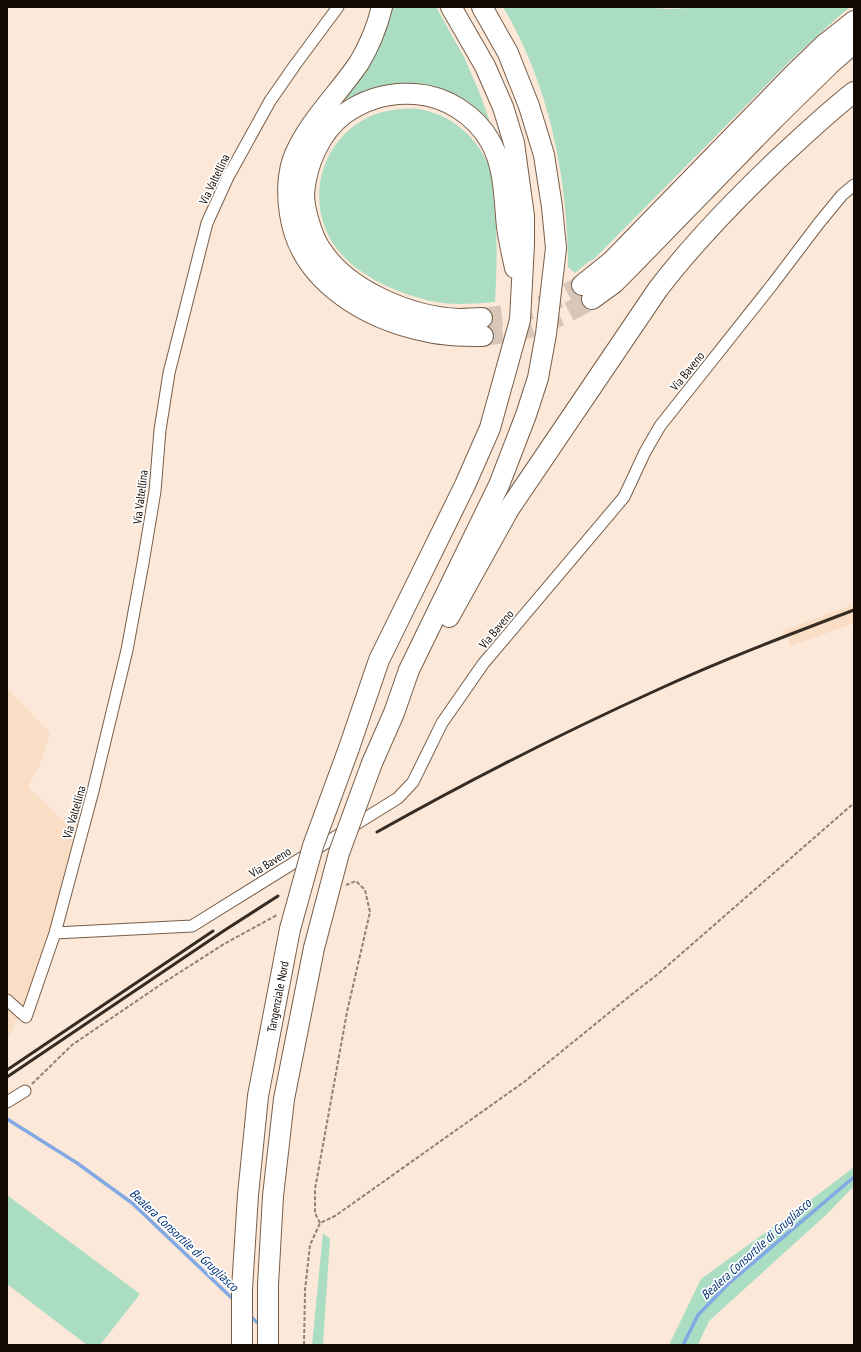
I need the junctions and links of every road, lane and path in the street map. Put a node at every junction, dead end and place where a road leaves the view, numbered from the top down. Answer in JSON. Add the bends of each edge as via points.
{"nodes":[{"id":1,"x":338,"y":7,"type":"edge"},
{"id":2,"x":382,"y":7,"type":"edge"},
{"id":3,"x":451,"y":7,"type":"edge"},
{"id":4,"x":482,"y":7,"type":"edge"},
{"id":5,"x":854,"y":21,"type":"edge"},
{"id":6,"x":854,"y":44,"type":"edge"},
{"id":7,"x":854,"y":92,"type":"edge"},
{"id":8,"x":854,"y":184,"type":"edge"},
{"id":9,"x":521,"y":299,"type":"junction"},
{"id":10,"x":394,"y":712,"type":"junction"},
{"id":11,"x":854,"y":803,"type":"edge"},
{"id":12,"x":55,"y":933,"type":"junction"},
{"id":13,"x":7,"y":1000,"type":"edge"},
{"id":14,"x":25,"y":1092,"type":"dead end"},
{"id":15,"x":7,"y":1102,"type":"edge"},
{"id":16,"x":242,"y":1345,"type":"edge"},
{"id":17,"x":268,"y":1345,"type":"edge"},
{"id":18,"x":304,"y":1345,"type":"edge"}],
"edges":[{"from":1,"to":12,"type":"street","name":"Via Valtellina","via":[[270,101],[228,176],[207,223],[169,373],[160,430],[155,491],[127,650]]},
{"from":2,"to":9,"type":"highway","via":[[378,25],[358,64],[305,134],[294,156],[289,179],[288,205],[291,226],[301,249],[311,266],[333,289],[375,315],[430,333],[459,336],[482,327],[460,319],[414,312],[357,285],[330,262],[314,237],[308,218],[304,196],[307,174],[315,152],[343,114],[362,103],[382,96],[423,94],[462,110],[478,124],[490,142],[501,170],[508,229]]},
{"from":3,"to":9,"type":"highway","via":[[485,66],[503,107],[514,143],[524,216]]},
{"from":4,"to":10,"type":"highway","via":[[508,53],[529,106],[544,155],[556,248],[550,297],[538,378],[526,415],[499,485],[409,670]]},
{"from":5,"to":6,"type":"highway","via":[[792,76],[612,261],[587,292],[614,283],[774,119]]},
{"from":7,"to":10,"type":"highway","via":[[742,193],[691,248],[658,289],[509,509],[428,657]]},
{"from":8,"to":12,"type":"street","name":"Via Baveno","via":[[842,194],[819,222],[660,426],[624,497],[483,664],[442,723],[413,782],[398,798],[192,926]]},
{"from":9,"to":16,"type":"highway","name":"Tangenziale Nord","bridge":true,"via":[[520,320],[510,362],[490,428],[378,660],[313,846],[290,929],[258,1096],[248,1195],[242,1289]]},
{"from":10,"to":17,"type":"highway","bridge":true,"via":[[339,853],[314,948],[284,1099],[273,1196],[268,1285]]},
{"from":11,"to":18,"type":"path","via":[[658,974],[524,1082],[335,1216],[320,1223],[310,1245],[305,1290]]},
{"from":12,"to":13,"type":"street","name":"Via Valtellina","via":[[26,1017]]},
{"from":14,"to":15,"type":"street"}]}
